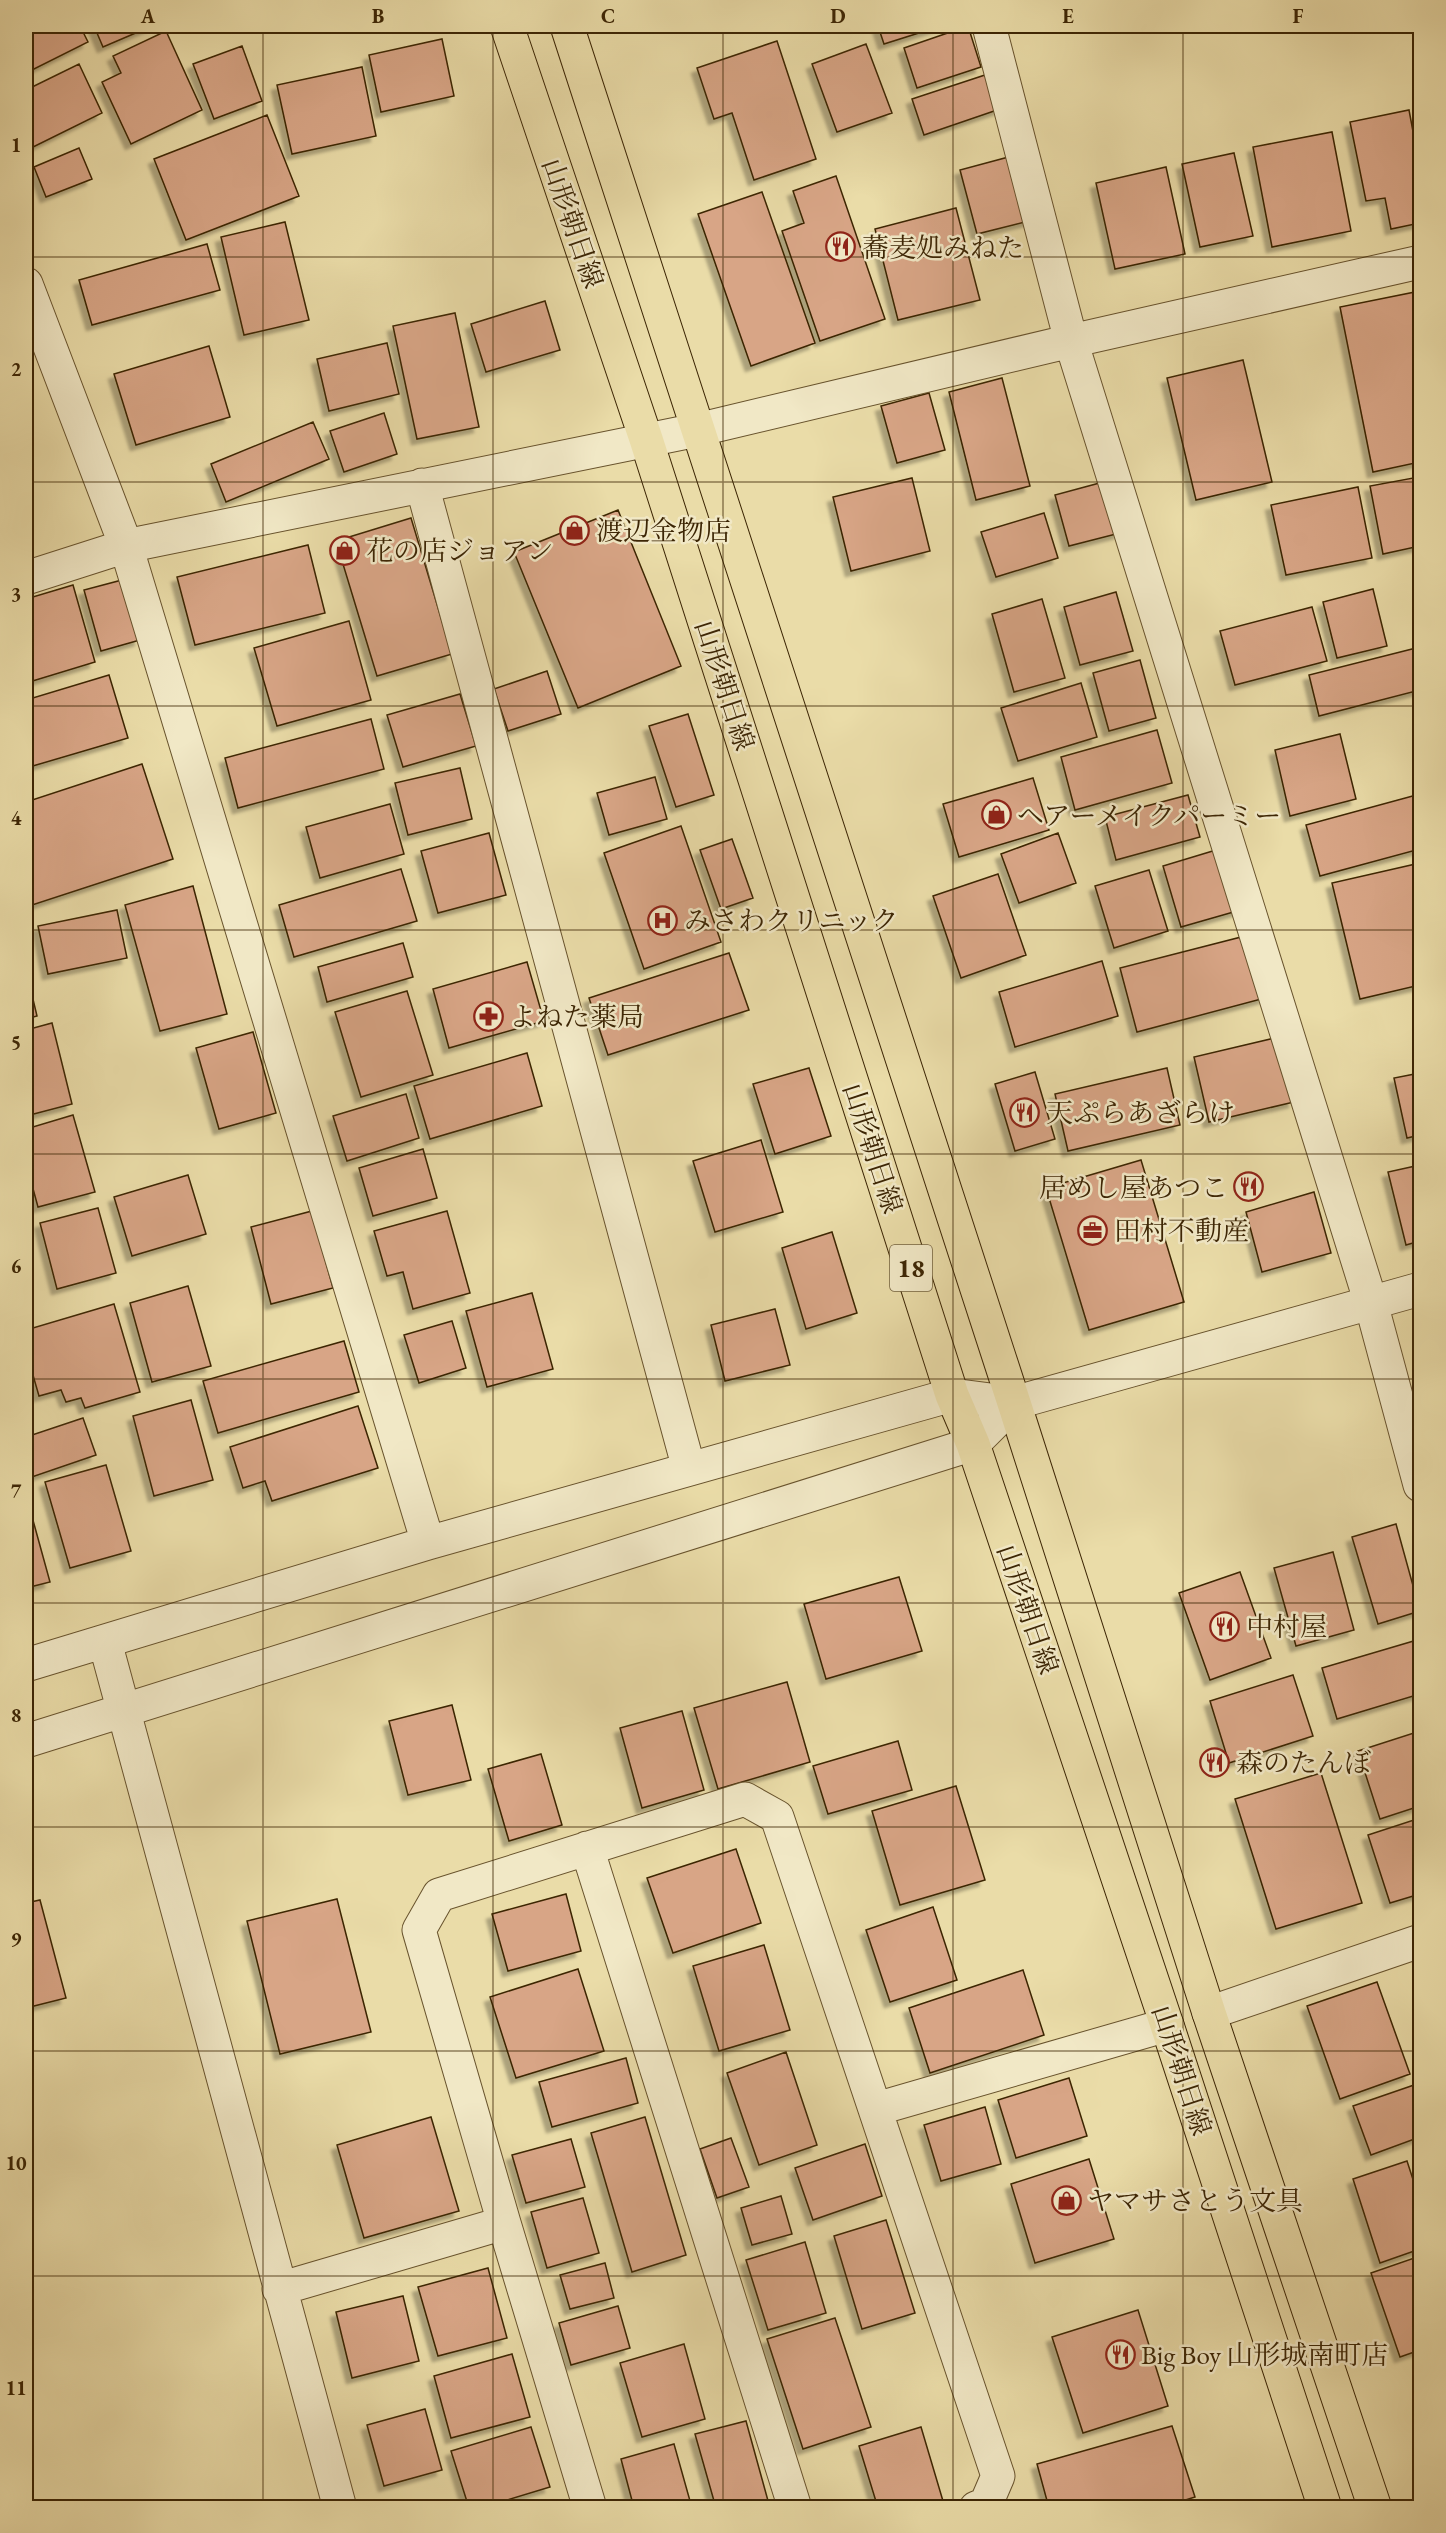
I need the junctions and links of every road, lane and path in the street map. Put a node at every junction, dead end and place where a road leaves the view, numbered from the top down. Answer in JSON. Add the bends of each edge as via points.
{"nodes":[{"id":1,"x":507,"y":26,"type":"edge"},
{"id":2,"x":567,"y":26,"type":"edge"},
{"id":3,"x":989,"y":26,"type":"edge"},
{"id":4,"x":1420,"y":262,"type":"edge"},
{"id":5,"x":26,"y":284,"type":"edge"},
{"id":6,"x":1071,"y":341,"type":"junction"},
{"id":7,"x":697,"y":430,"type":"junction"},
{"id":8,"x":646,"y":439,"type":"junction"},
{"id":9,"x":422,"y":485,"type":"junction"},
{"id":10,"x":126,"y":546,"type":"junction"},
{"id":11,"x":26,"y":578,"type":"edge"},
{"id":12,"x":1420,"y":1289,"type":"edge"},
{"id":13,"x":1371,"y":1303,"type":"junction"},
{"id":14,"x":952,"y":1395,"type":"junction"},
{"id":15,"x":1014,"y":1403,"type":"junction"},
{"id":16,"x":973,"y":1444,"type":"junction"},
{"id":17,"x":688,"y":1469,"type":"junction"},
{"id":18,"x":1420,"y":1485,"type":"edge"},
{"id":19,"x":428,"y":1543,"type":"junction"},
{"id":20,"x":105,"y":1642,"type":"junction"},
{"id":21,"x":26,"y":1665,"type":"edge"},
{"id":22,"x":125,"y":1711,"type":"junction"},
{"id":23,"x":26,"y":1741,"type":"edge"},
{"id":24,"x":587,"y":1848,"type":"junction"},
{"id":25,"x":1420,"y":1941,"type":"edge"},
{"id":26,"x":1209,"y":2013,"type":"junction"},
{"id":27,"x":1167,"y":2025,"type":"junction"},
{"id":28,"x":876,"y":2109,"type":"junction"},
{"id":29,"x":504,"y":2223,"type":"junction"},
{"id":30,"x":279,"y":2289,"type":"junction"},
{"id":31,"x":340,"y":2508,"type":"edge"},
{"id":32,"x":590,"y":2508,"type":"edge"},
{"id":33,"x":795,"y":2508,"type":"edge"},
{"id":34,"x":976,"y":2508,"type":"edge"},
{"id":35,"x":1325,"y":2508,"type":"edge"},
{"id":36,"x":1375,"y":2508,"type":"edge"}],
"edges":[{"from":1,"to":8,"type":"main road","name":"山形朝日線","number":"18"},
{"from":2,"to":7,"type":"main road","name":"山形朝日線","number":"18"},
{"from":3,"to":6,"type":"street"},
{"from":4,"to":6,"type":"street"},
{"from":5,"to":10,"type":"street"},
{"from":6,"to":7,"type":"street"},
{"from":6,"to":13,"type":"street"},
{"from":7,"to":8,"type":"street"},
{"from":7,"to":15,"type":"main road","name":"山形朝日線","number":"18"},
{"from":8,"to":9,"type":"street"},
{"from":8,"to":14,"type":"main road","name":"山形朝日線","number":"18"},
{"from":9,"to":10,"type":"street"},
{"from":9,"to":17,"type":"street"},
{"from":10,"to":11,"type":"street"},
{"from":10,"to":19,"type":"street"},
{"from":12,"to":13,"type":"street"},
{"from":13,"to":15,"type":"street"},
{"from":13,"to":18,"type":"street"},
{"from":14,"to":15,"type":"street"},
{"from":14,"to":16,"type":"main road","name":"山形朝日線","number":"18"},
{"from":14,"to":17,"type":"street"},
{"from":15,"to":16,"type":"street"},
{"from":15,"to":26,"type":"main road","name":"山形朝日線","number":"18"},
{"from":16,"to":22,"type":"street"},
{"from":16,"to":27,"type":"main road","name":"山形朝日線","number":"18"},
{"from":17,"to":19,"type":"street"},
{"from":19,"to":20,"type":"street"},
{"from":20,"to":21,"type":"street"},
{"from":20,"to":22,"type":"street"},
{"from":22,"to":23,"type":"street"},
{"from":22,"to":30,"type":"street"},
{"from":24,"to":28,"type":"street","via":[[745,1799],[777,1817]]},
{"from":24,"to":29,"type":"street","via":[[439,1895],[419,1930]]},
{"from":24,"to":33,"type":"street"},
{"from":25,"to":26,"type":"street"},
{"from":26,"to":36,"type":"main road","name":"山形朝日線","number":"18"},
{"from":27,"to":28,"type":"street"},
{"from":27,"to":35,"type":"main road","name":"山形朝日線","number":"18"},
{"from":28,"to":34,"type":"street","via":[[998,2476],[986,2504]]},
{"from":29,"to":30,"type":"street"},
{"from":29,"to":32,"type":"street"},
{"from":30,"to":31,"type":"street"}]}
